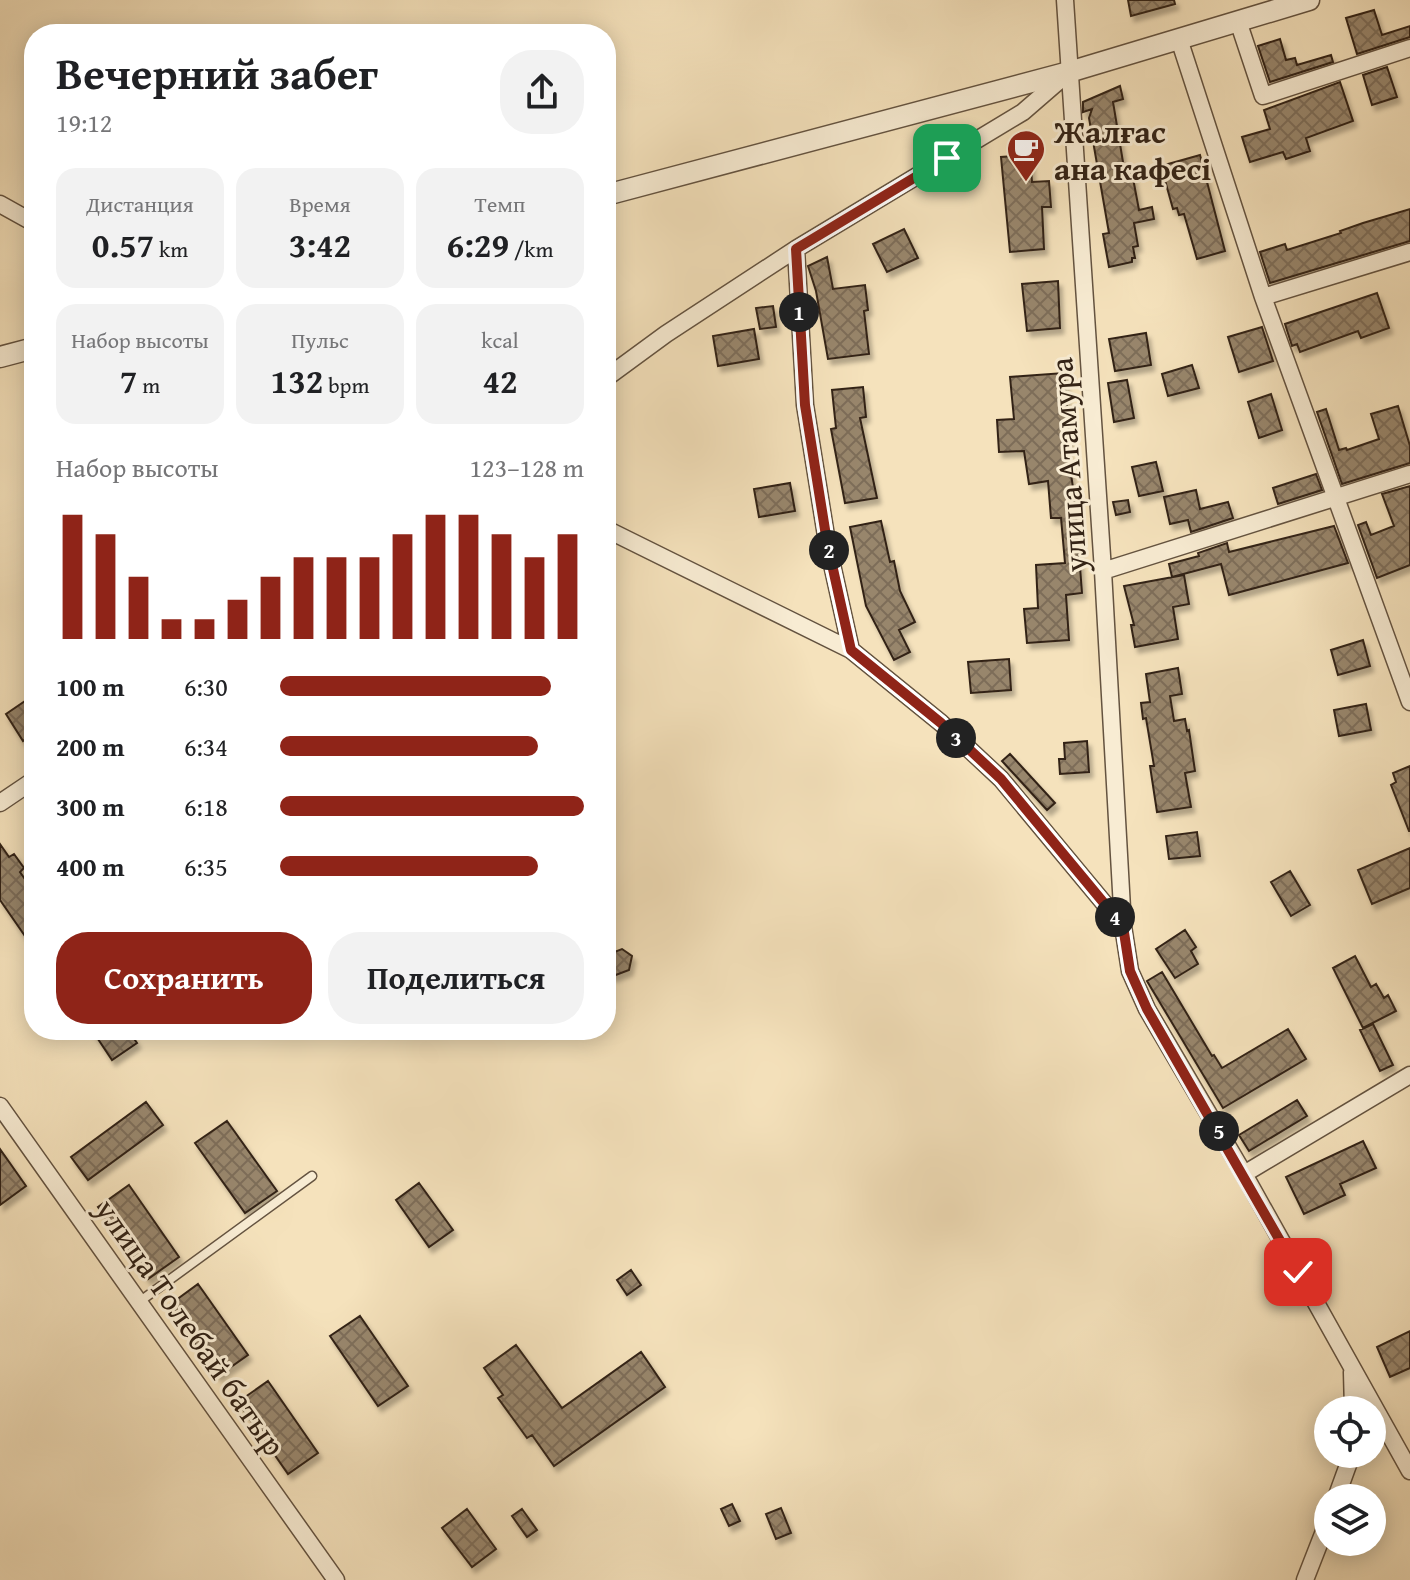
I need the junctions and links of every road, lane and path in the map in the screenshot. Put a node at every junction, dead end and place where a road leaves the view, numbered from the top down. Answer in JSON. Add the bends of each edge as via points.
{"nodes":[{"id":1,"x":1065,"y":0,"type":"edge"},
{"id":2,"x":1309,"y":0,"type":"edge"},
{"id":3,"x":1238,"y":21,"type":"junction"},
{"id":4,"x":1179,"y":39,"type":"junction"},
{"id":5,"x":1410,"y":48,"type":"edge"},
{"id":6,"x":1069,"y":72,"type":"junction"},
{"id":7,"x":616,"y":192,"type":"edge"},
{"id":8,"x":0,"y":204,"type":"edge"},
{"id":9,"x":24,"y":217,"type":"edge"},
{"id":10,"x":796,"y":249,"type":"junction"},
{"id":11,"x":1410,"y":252,"type":"edge"},
{"id":12,"x":1263,"y":297,"type":"junction"},
{"id":13,"x":24,"y":351,"type":"edge"},
{"id":14,"x":0,"y":357,"type":"edge"},
{"id":15,"x":616,"y":371,"type":"edge"},
{"id":16,"x":1410,"y":474,"type":"edge"},
{"id":17,"x":1334,"y":498,"type":"junction"},
{"id":18,"x":616,"y":534,"type":"edge"},
{"id":19,"x":1103,"y":571,"type":"junction"},
{"id":20,"x":851,"y":650,"type":"junction"},
{"id":21,"x":1410,"y":702,"type":"edge"},
{"id":22,"x":24,"y":787,"type":"edge"},
{"id":23,"x":0,"y":803,"type":"edge"},
{"id":24,"x":1123,"y":926,"type":"junction"},
{"id":25,"x":1410,"y":1075,"type":"edge"},
{"id":26,"x":0,"y":1106,"type":"edge"},
{"id":27,"x":1244,"y":1174,"type":"junction"},
{"id":28,"x":312,"y":1176,"type":"dead end"},
{"id":29,"x":139,"y":1302,"type":"junction"},
{"id":30,"x":1352,"y":1370,"type":"junction"},
{"id":31,"x":1353,"y":1396,"type":"edge"},
{"id":32,"x":1410,"y":1471,"type":"edge"},
{"id":33,"x":1314,"y":1556,"type":"edge"},
{"id":34,"x":336,"y":1580,"type":"edge"},
{"id":35,"x":1305,"y":1580,"type":"edge"}],
"edges":[{"from":1,"to":6,"type":"street","name":"улица Атамура"},
{"from":2,"to":3,"type":"street"},
{"from":3,"to":4,"type":"street"},
{"from":3,"to":5,"type":"street","via":[[1263,96]]},
{"from":4,"to":6,"type":"street"},
{"from":4,"to":12,"type":"street"},
{"from":6,"to":7,"type":"street"},
{"from":6,"to":10,"type":"street","via":[[1023,112]]},
{"from":6,"to":19,"type":"street","name":"улица Атамура"},
{"from":8,"to":9,"type":"street"},
{"from":10,"to":15,"type":"street"},
{"from":10,"to":20,"type":"street","via":[[805,405]]},
{"from":11,"to":12,"type":"street"},
{"from":12,"to":17,"type":"street"},
{"from":13,"to":14,"type":"street"},
{"from":16,"to":17,"type":"street"},
{"from":17,"to":19,"type":"street"},
{"from":17,"to":21,"type":"street"},
{"from":18,"to":20,"type":"street"},
{"from":19,"to":24,"type":"street","name":"улица Атамура"},
{"from":20,"to":24,"type":"street","via":[[1001,779]]},
{"from":22,"to":23,"type":"street"},
{"from":24,"to":27,"type":"street","name":"улица Атамура","via":[[1130,971],[1147,1009]]},
{"from":25,"to":27,"type":"street"},
{"from":26,"to":29,"type":"street","name":"улица Толебай батыр"},
{"from":27,"to":30,"type":"street","name":"улица Атамура"},
{"from":28,"to":29,"type":"lane"},
{"from":29,"to":34,"type":"street","name":"улица Толебай батыр"},
{"from":30,"to":31,"type":"street"},
{"from":30,"to":32,"type":"street","name":"улица Атамура"},
{"from":33,"to":35,"type":"street"}]}
